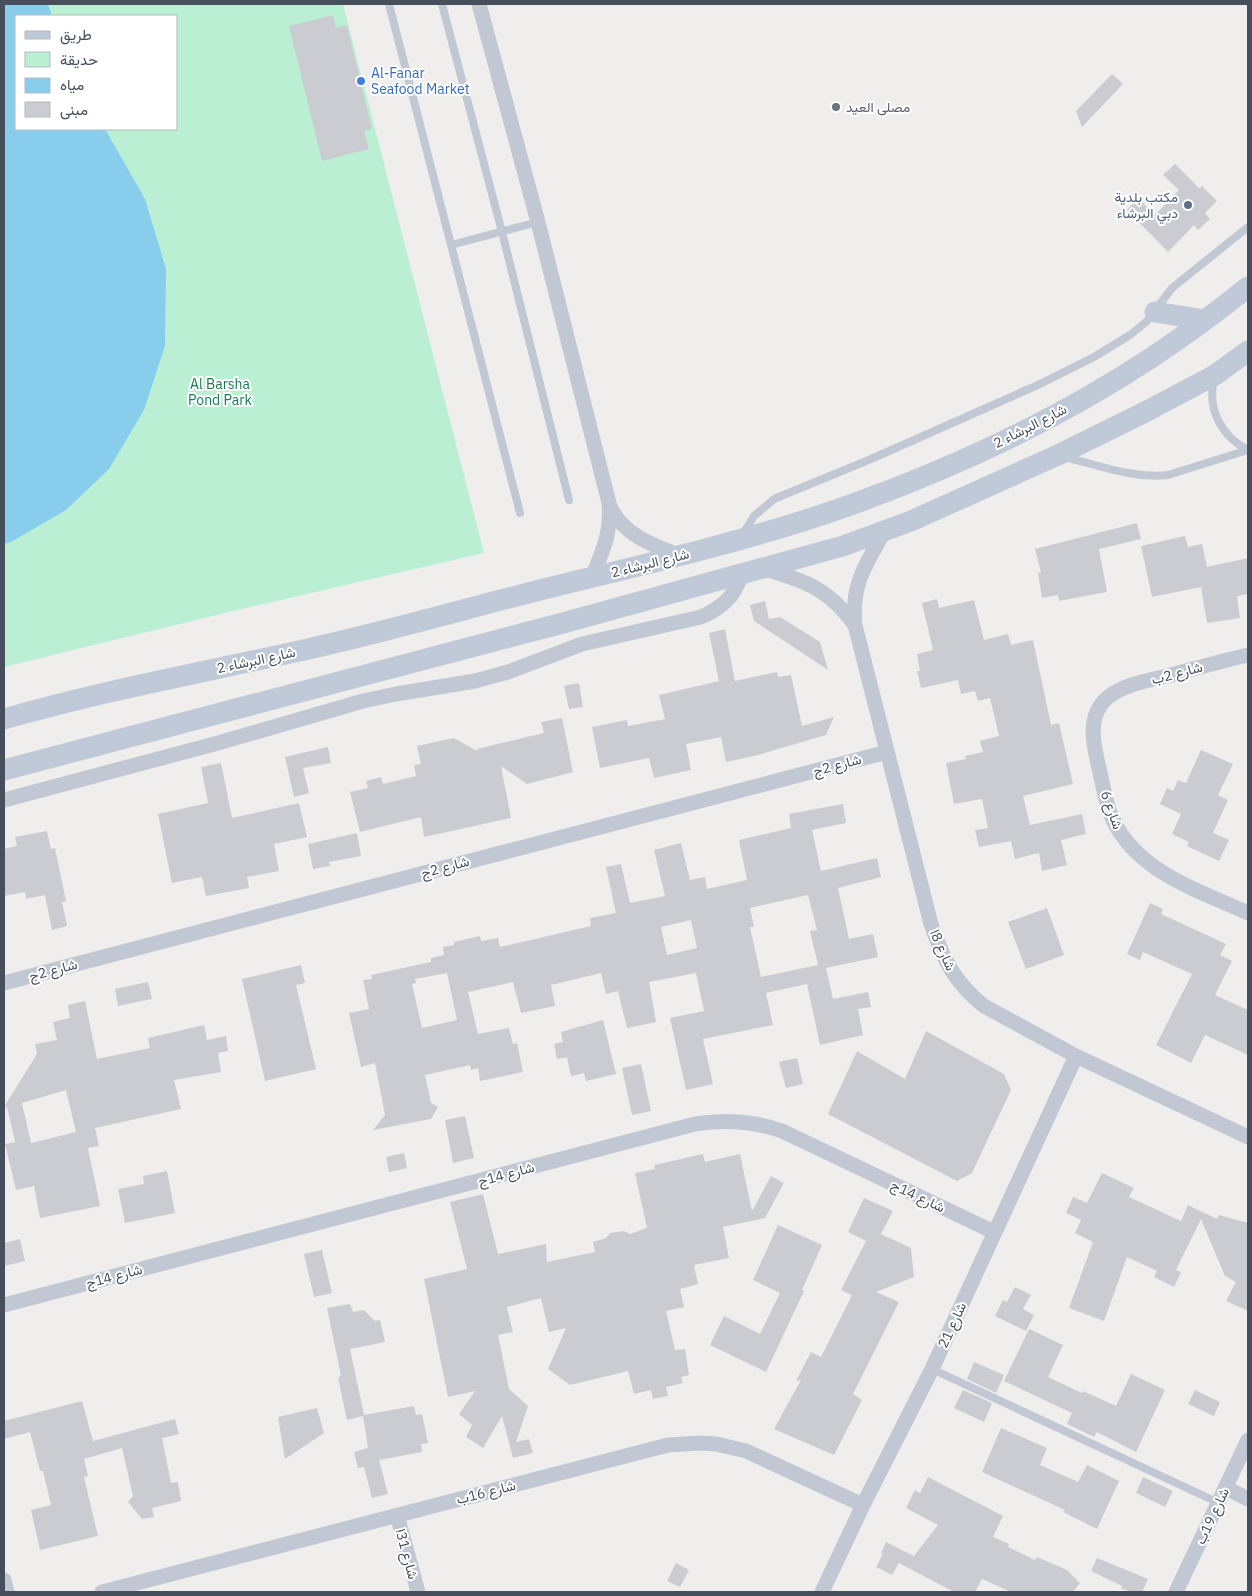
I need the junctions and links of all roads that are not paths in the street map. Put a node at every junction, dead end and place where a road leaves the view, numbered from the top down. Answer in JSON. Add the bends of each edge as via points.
{"nodes":[{"id":1,"x":389,"y":4,"type":"edge"},
{"id":2,"x":442,"y":4,"type":"edge"},
{"id":3,"x":479,"y":4,"type":"edge"},
{"id":4,"x":538,"y":222,"type":"junction"},
{"id":5,"x":1248,"y":227,"type":"edge"},
{"id":6,"x":502,"y":232,"type":"junction"},
{"id":7,"x":450,"y":245,"type":"junction"},
{"id":8,"x":1248,"y":287,"type":"edge"},
{"id":9,"x":1155,"y":312,"type":"junction"},
{"id":10,"x":1205,"y":320,"type":"junction"},
{"id":11,"x":1248,"y":352,"type":"edge"},
{"id":12,"x":1215,"y":375,"type":"junction"},
{"id":13,"x":1248,"y":450,"type":"edge"},
{"id":14,"x":1058,"y":455,"type":"junction"},
{"id":15,"x":569,"y":500,"type":"dead end"},
{"id":16,"x":609,"y":503,"type":"junction"},
{"id":17,"x":520,"y":513,"type":"dead end"},
{"id":18,"x":884,"y":532,"type":"junction"},
{"id":19,"x":741,"y":539,"type":"junction"},
{"id":20,"x":680,"y":556,"type":"junction"},
{"id":21,"x":765,"y":568,"type":"junction"},
{"id":22,"x":741,"y":575,"type":"junction"},
{"id":23,"x":592,"y":578,"type":"junction"},
{"id":24,"x":855,"y":625,"type":"junction"},
{"id":25,"x":1248,"y":655,"type":"edge"},
{"id":26,"x":1107,"y":698,"type":"joint"},
{"id":27,"x":4,"y":719,"type":"edge"},
{"id":28,"x":887,"y":752,"type":"junction"},
{"id":29,"x":4,"y":770,"type":"edge"},
{"id":30,"x":4,"y":800,"type":"edge"},
{"id":31,"x":1248,"y":913,"type":"edge"},
{"id":32,"x":4,"y":982,"type":"edge"},
{"id":33,"x":1076,"y":1056,"type":"junction"},
{"id":34,"x":1248,"y":1137,"type":"edge"},
{"id":35,"x":994,"y":1232,"type":"junction"},
{"id":36,"x":4,"y":1305,"type":"edge"},
{"id":37,"x":932,"y":1369,"type":"junction"},
{"id":38,"x":1248,"y":1440,"type":"edge"},
{"id":39,"x":1226,"y":1488,"type":"junction"},
{"id":40,"x":1248,"y":1499,"type":"edge"},
{"id":41,"x":1219,"y":1503,"type":"junction"},
{"id":42,"x":863,"y":1505,"type":"junction"},
{"id":43,"x":397,"y":1515,"type":"junction"},
{"id":44,"x":4,"y":1580,"type":"edge"},
{"id":45,"x":7,"y":1592,"type":"edge"},
{"id":46,"x":102,"y":1592,"type":"edge"},
{"id":47,"x":418,"y":1592,"type":"edge"},
{"id":48,"x":822,"y":1592,"type":"edge"},
{"id":49,"x":1176,"y":1592,"type":"edge"}],
"edges":[{"from":1,"to":7,"type":"lane"},
{"from":2,"to":6,"type":"lane"},
{"from":3,"to":4,"type":"street"},
{"from":4,"to":6,"type":"lane"},
{"from":4,"to":16,"type":"street"},
{"from":5,"to":9,"type":"lane","via":[[1172,288]]},
{"from":6,"to":7,"type":"lane"},
{"from":6,"to":15,"type":"lane"},
{"from":7,"to":17,"type":"lane"},
{"from":8,"to":10,"type":"street","name":"شارع البرشاء 2"},
{"from":9,"to":10,"type":"street"},
{"from":9,"to":19,"type":"lane","via":[[1130,335],[1066,371],[774,499],[754,516]]},
{"from":10,"to":19,"type":"street","name":"شارع البرشاء 2","via":[[1126,374],[981,451],[855,503]]},
{"from":11,"to":12,"type":"street"},
{"from":12,"to":13,"type":"lane","via":[[1212,404],[1219,424],[1231,439]]},
{"from":12,"to":14,"type":"street"},
{"from":13,"to":14,"type":"lane","via":[[1156,476],[1132,474]]},
{"from":14,"to":18,"type":"street"},
{"from":16,"to":20,"type":"street","via":[[621,524],[638,538]]},
{"from":16,"to":23,"type":"street","via":[[608,535]]},
{"from":18,"to":21,"type":"street"},
{"from":18,"to":24,"type":"street","name":"شارع 8ا","via":[[858,579]]},
{"from":19,"to":20,"type":"street","name":"شارع البرشاء 2"},
{"from":20,"to":23,"type":"street","name":"شارع البرشاء 2"},
{"from":21,"to":22,"type":"street"},
{"from":21,"to":24,"type":"street","name":"شارع 8ا","via":[[813,585],[836,603]]},
{"from":22,"to":29,"type":"street"},
{"from":22,"to":30,"type":"street","via":[[735,591],[724,604],[688,621],[582,644],[475,681],[363,701]]},
{"from":23,"to":27,"type":"street","name":"شارع البرشاء 2","via":[[380,632],[112,690]]},
{"from":24,"to":28,"type":"street","name":"شارع 8ا"},
{"from":25,"to":26,"type":"street","name":"شارع 2ب","via":[[1144,682]]},
{"from":26,"to":31,"type":"street","name":"شارع 6","via":[[1096,714],[1093,742],[1109,810],[1122,836],[1154,868]]},
{"from":28,"to":32,"type":"street","name":"شارع 2ج"},
{"from":28,"to":33,"type":"street","name":"شارع 8ا","via":[[931,924],[951,971],[984,1006]]},
{"from":33,"to":34,"type":"street","name":"شارع 8ا"},
{"from":33,"to":35,"type":"street","name":"شارع 21"},
{"from":35,"to":36,"type":"street","name":"شارع 14ج","via":[[782,1131],[754,1123],[725,1120],[695,1124]]},
{"from":35,"to":37,"type":"street","name":"شارع 21"},
{"from":37,"to":41,"type":"lane"},
{"from":37,"to":42,"type":"street","name":"شارع 21"},
{"from":38,"to":39,"type":"street","name":"شارع 19ب"},
{"from":39,"to":40,"type":"street"},
{"from":39,"to":41,"type":"street","name":"شارع 19ب"},
{"from":41,"to":49,"type":"street","name":"شارع 19ب"},
{"from":42,"to":43,"type":"street","name":"شارع 16ب","via":[[746,1451],[716,1444],[684,1443]]},
{"from":42,"to":48,"type":"street","name":"شارع 21"},
{"from":43,"to":46,"type":"street","name":"شارع 16ب"},
{"from":43,"to":47,"type":"street","name":"شارع 31ا"},
{"from":44,"to":45,"type":"street"}]}
